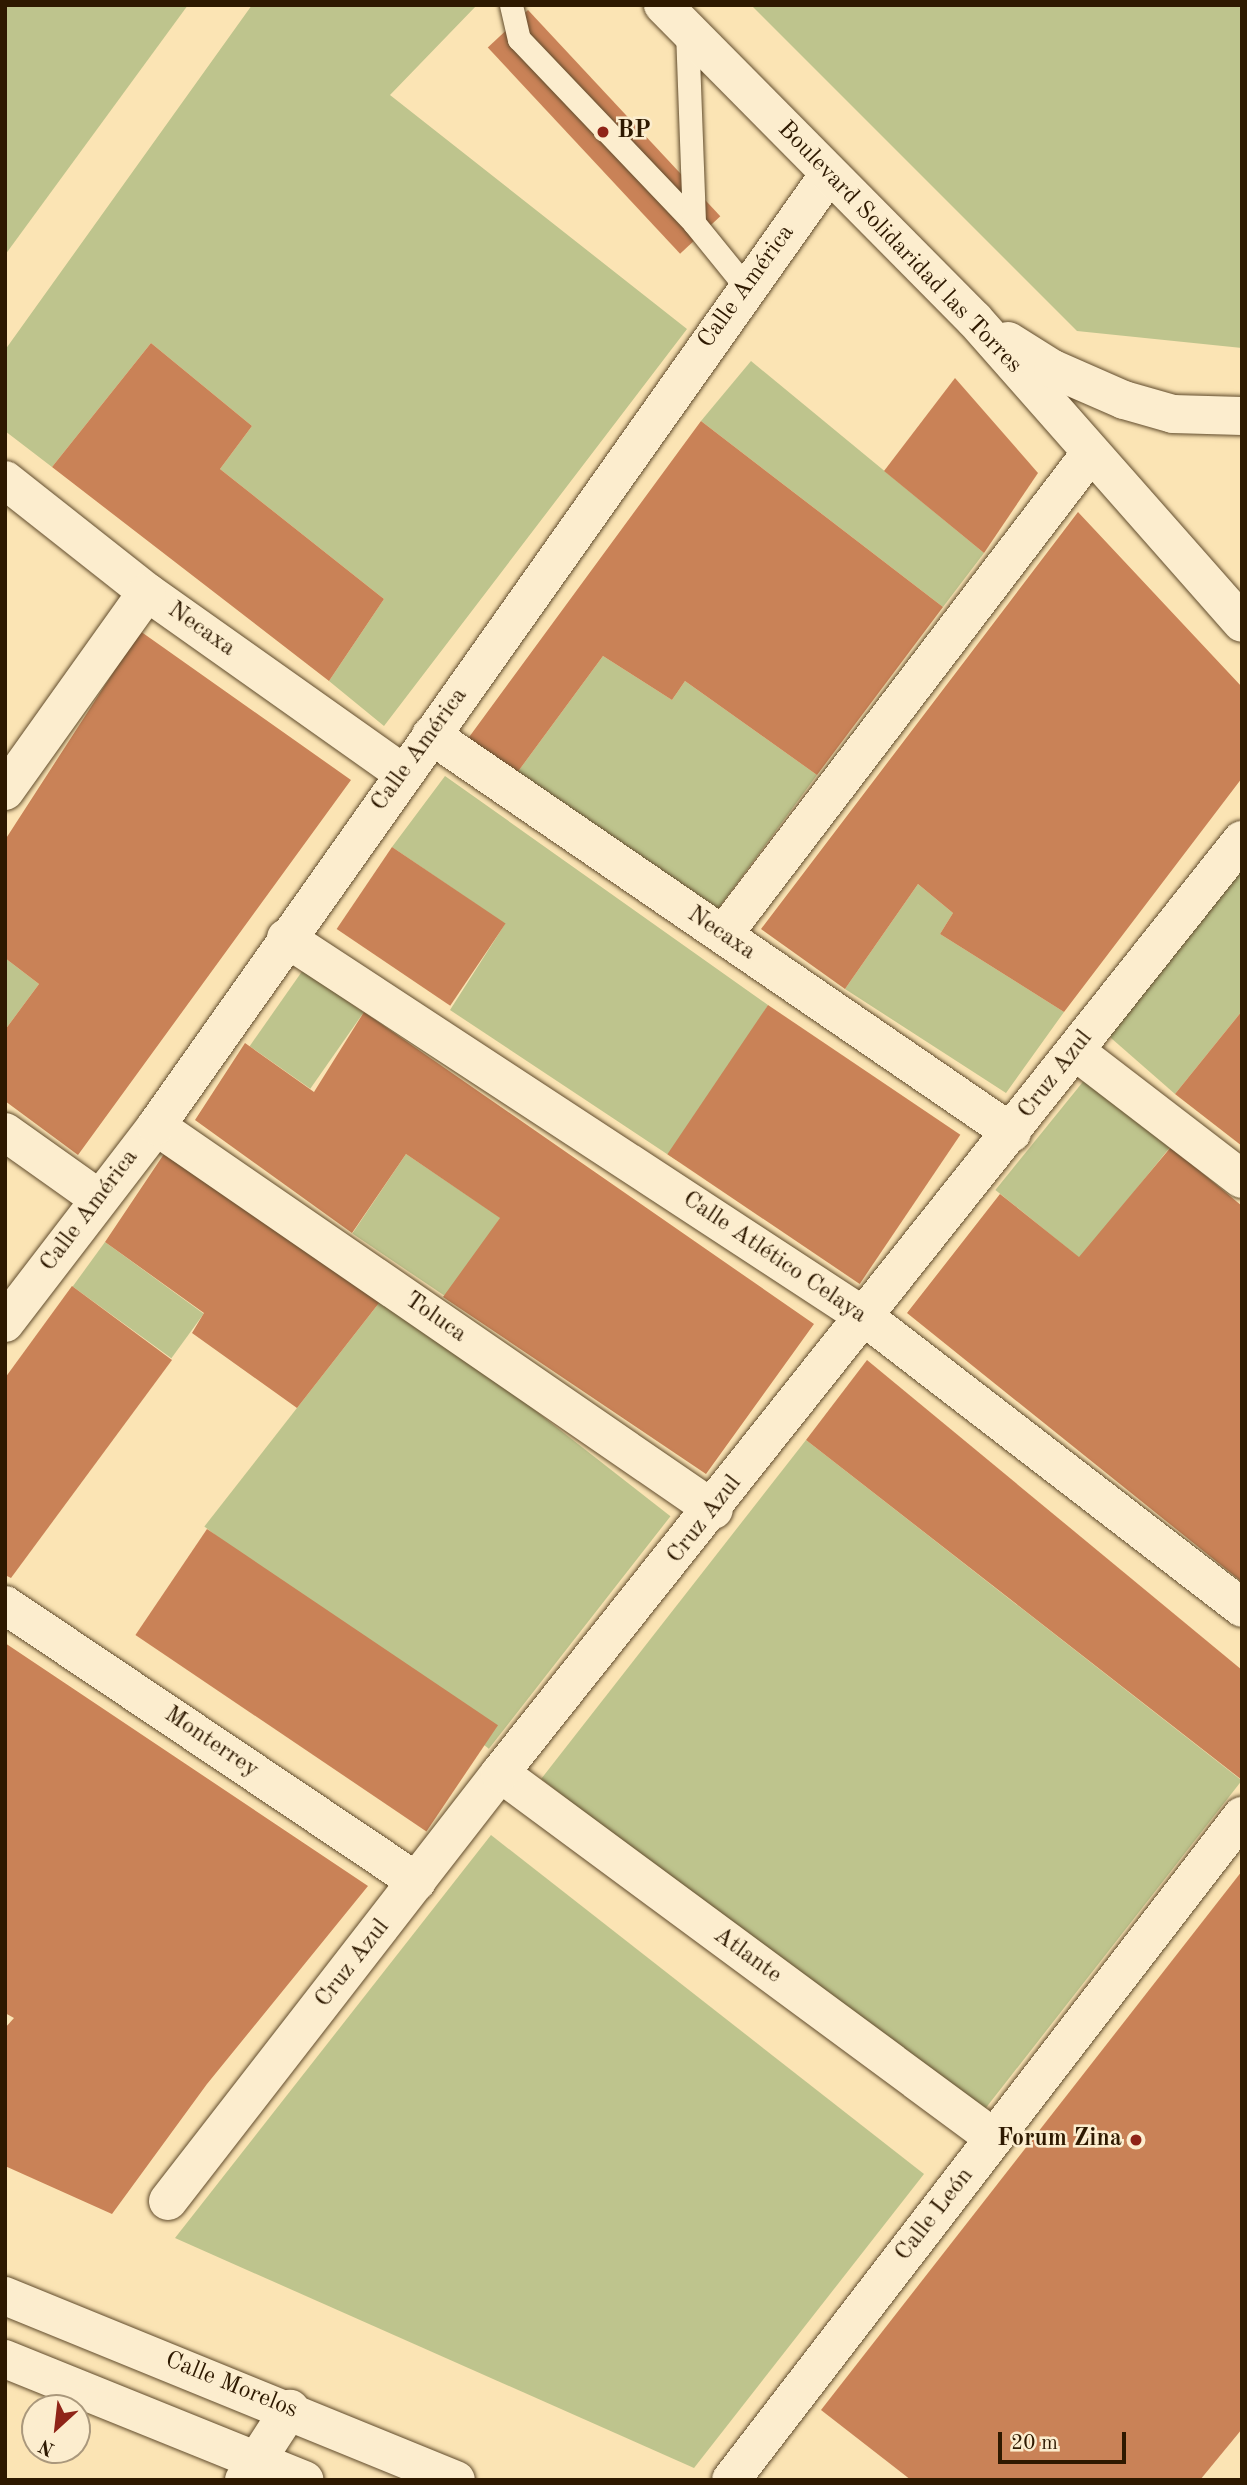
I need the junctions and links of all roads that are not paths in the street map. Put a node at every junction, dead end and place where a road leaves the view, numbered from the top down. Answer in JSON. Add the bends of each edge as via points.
{"nodes":[{"id":1,"x":511,"y":5,"type":"edge"},
{"id":2,"x":675,"y":18,"type":"edge"},
{"id":3,"x":829,"y":174,"type":"junction"},
{"id":4,"x":694,"y":223,"type":"junction"},
{"id":5,"x":746,"y":287,"type":"junction"},
{"id":6,"x":974,"y":318,"type":"junction"},
{"id":7,"x":1242,"y":416,"type":"edge"},
{"id":8,"x":1089,"y":455,"type":"junction"},
{"id":9,"x":5,"y":480,"type":"edge"},
{"id":10,"x":147,"y":592,"type":"junction"},
{"id":11,"x":1242,"y":623,"type":"edge"},
{"id":12,"x":431,"y":735,"type":"junction"},
{"id":13,"x":403,"y":773,"type":"junction"},
{"id":14,"x":5,"y":791,"type":"edge"},
{"id":15,"x":1242,"y":840,"type":"edge"},
{"id":16,"x":723,"y":935,"type":"junction"},
{"id":17,"x":286,"y":938,"type":"junction"},
{"id":18,"x":1075,"y":1051,"type":"junction"},
{"id":19,"x":156,"y":1126,"type":"junction"},
{"id":20,"x":5,"y":1132,"type":"edge"},
{"id":21,"x":1012,"y":1133,"type":"junction"},
{"id":22,"x":1242,"y":1179,"type":"edge"},
{"id":23,"x":98,"y":1198,"type":"junction"},
{"id":24,"x":862,"y":1315,"type":"junction"},
{"id":25,"x":5,"y":1323,"type":"edge"},
{"id":26,"x":714,"y":1510,"type":"junction"},
{"id":27,"x":5,"y":1605,"type":"edge"},
{"id":28,"x":1242,"y":1608,"type":"edge"},
{"id":29,"x":500,"y":1773,"type":"junction"},
{"id":30,"x":1242,"y":1816,"type":"edge"},
{"id":31,"x":417,"y":1882,"type":"junction"},
{"id":32,"x":994,"y":2138,"type":"junction"},
{"id":33,"x":168,"y":2200,"type":"dead end"},
{"id":34,"x":5,"y":2296,"type":"edge"},
{"id":35,"x":5,"y":2359,"type":"edge"},
{"id":36,"x":290,"y":2409,"type":"junction"},
{"id":37,"x":250,"y":2470,"type":"edge"},
{"id":38,"x":304,"y":2480,"type":"edge"},
{"id":39,"x":456,"y":2480,"type":"edge"},
{"id":40,"x":731,"y":2480,"type":"edge"}],
"edges":[{"from":1,"to":4,"type":"lane","via":[[519,39]]},
{"from":2,"to":3,"type":"street","name":"Boulevard Solidaridad las Torres"},
{"from":2,"to":4,"type":"lane"},
{"from":3,"to":5,"type":"street","name":"Calle América"},
{"from":3,"to":6,"type":"street","name":"Boulevard Solidaridad las Torres"},
{"from":4,"to":5,"type":"lane"},
{"from":5,"to":12,"type":"street","name":"Calle América"},
{"from":6,"to":7,"type":"street","via":[[1053,369],[1124,400],[1173,414]]},
{"from":6,"to":8,"type":"street","name":"Boulevard Solidaridad las Torres"},
{"from":8,"to":11,"type":"street","name":"Boulevard Solidaridad las Torres"},
{"from":8,"to":16,"type":"street"},
{"from":9,"to":10,"type":"street","name":"Necaxa"},
{"from":10,"to":13,"type":"street","name":"Necaxa"},
{"from":10,"to":14,"type":"street"},
{"from":12,"to":13,"type":"street","name":"Calle América"},
{"from":12,"to":16,"type":"street","name":"Necaxa"},
{"from":13,"to":17,"type":"street","name":"Calle América"},
{"from":15,"to":18,"type":"street","name":"Cruz Azul"},
{"from":16,"to":21,"type":"street","name":"Necaxa"},
{"from":17,"to":19,"type":"street","name":"Calle América"},
{"from":17,"to":24,"type":"street","name":"Calle Atlético Celaya"},
{"from":18,"to":21,"type":"street","name":"Cruz Azul"},
{"from":18,"to":22,"type":"street"},
{"from":19,"to":23,"type":"street","name":"Calle América"},
{"from":19,"to":26,"type":"street","name":"Toluca"},
{"from":20,"to":23,"type":"street"},
{"from":21,"to":24,"type":"street","name":"Cruz Azul"},
{"from":23,"to":25,"type":"street","name":"Calle América"},
{"from":24,"to":26,"type":"street","name":"Cruz Azul"},
{"from":24,"to":28,"type":"street","name":"Calle Atlético Celaya"},
{"from":26,"to":29,"type":"street","name":"Cruz Azul"},
{"from":27,"to":31,"type":"street","name":"Monterrey"},
{"from":29,"to":31,"type":"street","name":"Cruz Azul"},
{"from":29,"to":32,"type":"street","name":"Atlante"},
{"from":30,"to":32,"type":"street","name":"Calle León"},
{"from":31,"to":33,"type":"street","name":"Cruz Azul"},
{"from":32,"to":40,"type":"street","name":"Calle León"},
{"from":34,"to":36,"type":"street","name":"Calle Morelos"},
{"from":35,"to":37,"type":"street"},
{"from":36,"to":37,"type":"street"},
{"from":36,"to":39,"type":"street","name":"Calle Morelos"},
{"from":37,"to":38,"type":"street"}]}
